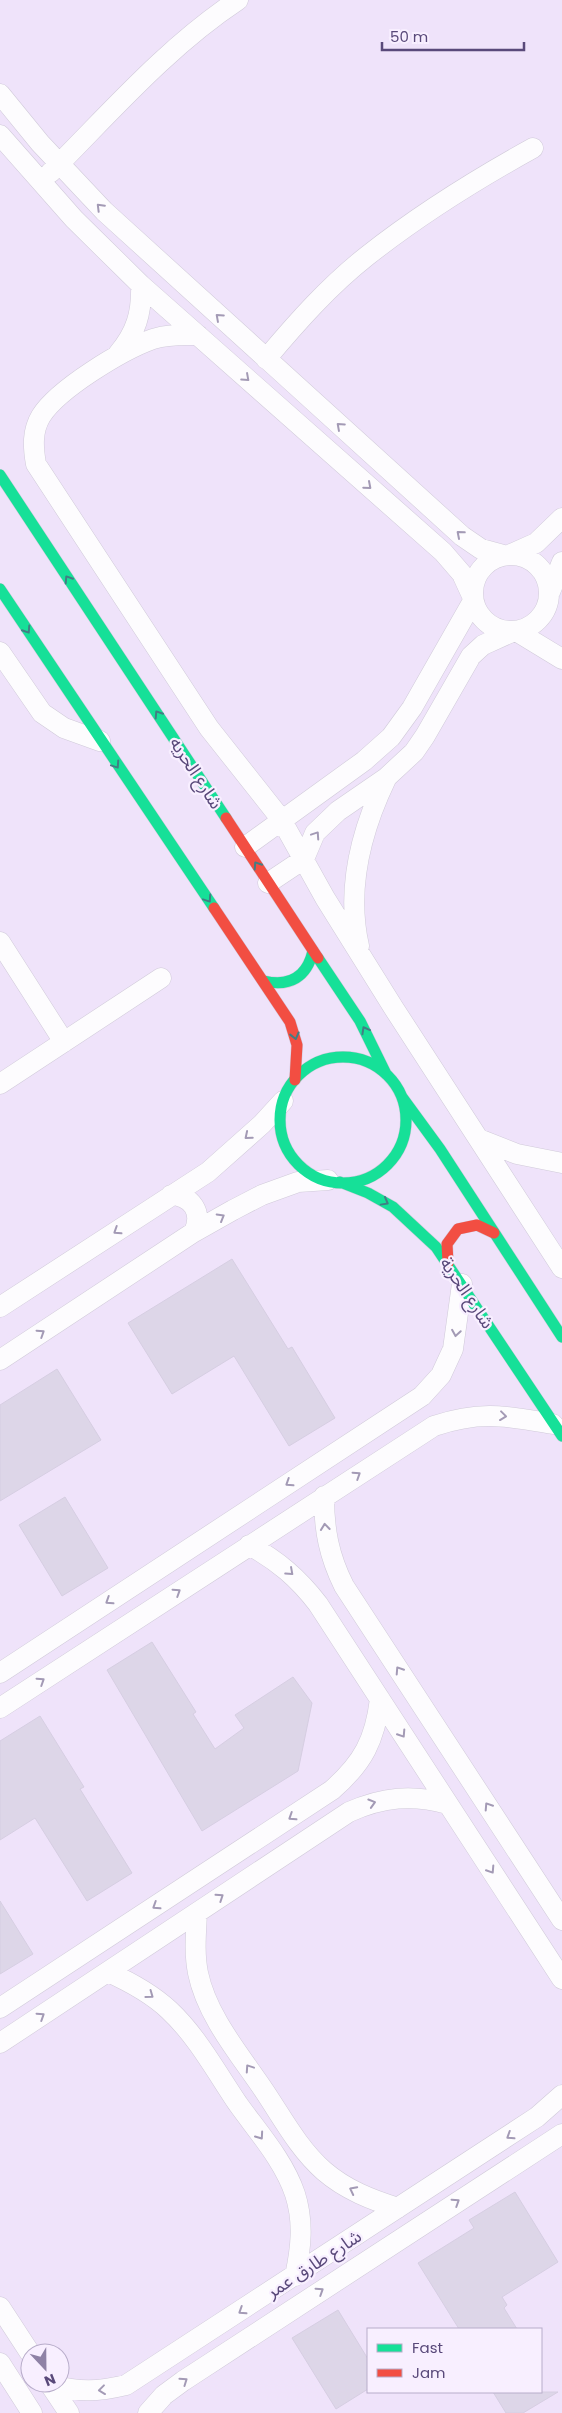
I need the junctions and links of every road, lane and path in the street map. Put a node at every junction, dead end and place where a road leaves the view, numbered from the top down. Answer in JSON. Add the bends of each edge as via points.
{"nodes":[{"id":1,"x":238,"y":0,"type":"edge"},
{"id":2,"x":0,"y":94,"type":"edge"},
{"id":3,"x":0,"y":135,"type":"edge"},
{"id":4,"x":533,"y":148,"type":"dead end"},
{"id":5,"x":59,"y":164,"type":"junction"},
{"id":6,"x":40,"y":183,"type":"junction"},
{"id":7,"x":142,"y":285,"type":"junction"},
{"id":8,"x":198,"y":335,"type":"junction"},
{"id":9,"x":115,"y":357,"type":"junction"},
{"id":10,"x":266,"y":359,"type":"junction"},
{"id":11,"x":0,"y":475,"type":"edge"},
{"id":12,"x":562,"y":518,"type":"edge"},
{"id":13,"x":506,"y":555,"type":"junction"},
{"id":14,"x":562,"y":562,"type":"edge"},
{"id":15,"x":0,"y":589,"type":"edge"},
{"id":16,"x":550,"y":594,"type":"junction"},
{"id":17,"x":473,"y":600,"type":"junction"},
{"id":18,"x":562,"y":615,"type":"edge"},
{"id":19,"x":514,"y":632,"type":"junction"},
{"id":20,"x":0,"y":652,"type":"edge"},
{"id":21,"x":562,"y":659,"type":"edge"},
{"id":22,"x":100,"y":741,"type":"junction"},
{"id":23,"x":386,"y":778,"type":"junction"},
{"id":24,"x":281,"y":819,"type":"junction"},
{"id":25,"x":245,"y":847,"type":"junction"},
{"id":26,"x":304,"y":858,"type":"junction"},
{"id":27,"x":268,"y":883,"type":"junction"},
{"id":28,"x":0,"y":942,"type":"edge"},
{"id":29,"x":313,"y":950,"type":"junction"},
{"id":30,"x":361,"y":956,"type":"junction"},
{"id":31,"x":161,"y":978,"type":"dead end"},
{"id":32,"x":264,"y":981,"type":"junction"},
{"id":33,"x":64,"y":1042,"type":"junction"},
{"id":34,"x":386,"y":1074,"type":"junction"},
{"id":35,"x":295,"y":1080,"type":"junction"},
{"id":36,"x":0,"y":1084,"type":"edge"},
{"id":37,"x":401,"y":1094,"type":"junction"},
{"id":38,"x":283,"y":1102,"type":"junction"},
{"id":39,"x":479,"y":1139,"type":"junction"},
{"id":40,"x":562,"y":1163,"type":"edge"},
{"id":41,"x":334,"y":1181,"type":"junction"},
{"id":42,"x":171,"y":1195,"type":"junction"},
{"id":43,"x":194,"y":1232,"type":"junction"},
{"id":44,"x":494,"y":1233,"type":"junction"},
{"id":45,"x":448,"y":1263,"type":"junction"},
{"id":46,"x":562,"y":1268,"type":"edge"},
{"id":47,"x":462,"y":1284,"type":"junction"},
{"id":48,"x":0,"y":1307,"type":"edge"},
{"id":49,"x":562,"y":1337,"type":"edge"},
{"id":50,"x":0,"y":1360,"type":"edge"},
{"id":51,"x":399,"y":1412,"type":"junction"},
{"id":52,"x":558,"y":1430,"type":"edge"},
{"id":53,"x":415,"y":1437,"type":"junction"},
{"id":54,"x":324,"y":1496,"type":"junction"},
{"id":55,"x":250,"y":1545,"type":"junction"},
{"id":56,"x":139,"y":1582,"type":"junction"},
{"id":57,"x":344,"y":1586,"type":"junction"},
{"id":58,"x":318,"y":1604,"type":"junction"},
{"id":59,"x":156,"y":1606,"type":"junction"},
{"id":60,"x":0,"y":1673,"type":"edge"},
{"id":61,"x":380,"y":1700,"type":"junction"},
{"id":62,"x":0,"y":1708,"type":"edge"},
{"id":63,"x":317,"y":1800,"type":"junction"},
{"id":64,"x":448,"y":1804,"type":"junction"},
{"id":65,"x":333,"y":1822,"type":"junction"},
{"id":66,"x":197,"y":1912,"type":"junction"},
{"id":67,"x":558,"y":1915,"type":"edge"},
{"id":68,"x":528,"y":1927,"type":"junction"},
{"id":69,"x":108,"y":1972,"type":"junction"},
{"id":70,"x":562,"y":1979,"type":"edge"},
{"id":71,"x":0,"y":2008,"type":"edge"},
{"id":72,"x":224,"y":2030,"type":"junction"},
{"id":73,"x":0,"y":2043,"type":"edge"},
{"id":74,"x":199,"y":2048,"type":"junction"},
{"id":75,"x":562,"y":2095,"type":"edge"},
{"id":76,"x":537,"y":2117,"type":"junction"},
{"id":77,"x":556,"y":2137,"type":"edge"},
{"id":78,"x":305,"y":2152,"type":"junction"},
{"id":79,"x":282,"y":2168,"type":"junction"},
{"id":80,"x":398,"y":2208,"type":"junction"},
{"id":81,"x":295,"y":2276,"type":"junction"},
{"id":82,"x":0,"y":2307,"type":"edge"},
{"id":83,"x":23,"y":2343,"type":"edge"},
{"id":84,"x":0,"y":2363,"type":"edge"},
{"id":85,"x":148,"y":2372,"type":"junction"},
{"id":86,"x":70,"y":2389,"type":"edge"},
{"id":87,"x":56,"y":2393,"type":"edge"},
{"id":88,"x":164,"y":2395,"type":"junction"},
{"id":89,"x":32,"y":2413,"type":"edge"},
{"id":90,"x":68,"y":2413,"type":"edge"},
{"id":91,"x":148,"y":2413,"type":"edge"}],
"edges":[{"from":1,"to":5,"type":"street","via":[[196,30],[164,59]]},
{"from":2,"to":5,"type":"street"},
{"from":3,"to":6,"type":"street"},
{"from":4,"to":10,"type":"street","via":[[434,207],[366,257],[297,322]]},
{"from":5,"to":6,"type":"street"},
{"from":10,"to":5,"type":"street","one_way":true,"via":[[132,238]]},
{"from":6,"to":7,"type":"street"},
{"from":7,"to":8,"type":"street"},
{"from":7,"to":9,"type":"street","via":[[138,324]]},
{"from":8,"to":9,"type":"street","via":[[176,334],[155,338]]},
{"from":8,"to":17,"type":"street","one_way":true,"via":[[444,552],[462,574]]},
{"from":9,"to":24,"type":"street","via":[[65,391],[40,416],[34,432],[36,464],[219,742]]},
{"from":13,"to":10,"type":"street","one_way":true,"via":[[481,549],[462,536]]},
{"from":25,"to":11,"type":"street","name":"شارع الحريه","one_way":true},
{"from":12,"to":13,"type":"street","via":[[536,543]]},
{"from":13,"to":16,"type":"street","via":[[520,555],[538,565],[548,582]]},
{"from":13,"to":17,"type":"street","via":[[492,560],[477,576]]},
{"from":14,"to":16,"type":"street"},
{"from":15,"to":22,"type":"street","one_way":true},
{"from":16,"to":18,"type":"street"},
{"from":16,"to":19,"type":"street","via":[[543,616]]},
{"from":17,"to":19,"type":"street","via":[[483,620]]},
{"from":17,"to":24,"type":"street","via":[[412,708],[391,737],[364,761]]},
{"from":19,"to":21,"type":"street"},
{"from":19,"to":23,"type":"street","via":[[483,645],[471,656],[414,752]]},
{"from":20,"to":22,"type":"street","via":[[42,714],[64,728]]},
{"from":22,"to":32,"type":"street","one_way":true},
{"from":26,"to":23,"type":"street","one_way":true,"via":[[315,833],[338,811]]},
{"from":23,"to":30,"type":"street","via":[[371,813],[357,865],[354,927]]},
{"from":24,"to":25,"type":"street"},
{"from":24,"to":26,"type":"street"},
{"from":27,"to":25,"type":"street","name":"شارع الحريه","one_way":true},
{"from":26,"to":27,"type":"street"},
{"from":26,"to":30,"type":"street"},
{"from":27,"to":29,"type":"street","name":"شارع الحريه"},
{"from":28,"to":33,"type":"street"},
{"from":29,"to":32,"type":"street","via":[[306,972],[297,980],[281,984]]},
{"from":34,"to":29,"type":"street","name":"شارع الحريه","one_way":true,"via":[[360,1021]]},
{"from":30,"to":39,"type":"street"},
{"from":31,"to":33,"type":"street"},
{"from":32,"to":35,"type":"street","one_way":true,"via":[[296,1032],[299,1056]]},
{"from":33,"to":36,"type":"street"},
{"from":34,"to":35,"type":"street","via":[[364,1061],[340,1057],[315,1064]]},
{"from":34,"to":37,"type":"street"},
{"from":35,"to":38,"type":"street"},
{"from":37,"to":41,"type":"street","via":[[405,1106],[405,1132],[395,1155],[387,1165],[366,1178]]},
{"from":37,"to":44,"type":"street"},
{"from":38,"to":41,"type":"street","via":[[281,1127],[289,1151],[305,1170]]},
{"from":38,"to":42,"type":"street","one_way":true,"via":[[208,1172]]},
{"from":39,"to":40,"type":"street","via":[[517,1154]]},
{"from":39,"to":46,"type":"street"},
{"from":43,"to":41,"type":"street","one_way":true,"via":[[262,1195],[298,1182]]},
{"from":41,"to":45,"type":"street","name":"شارع الحرية","one_way":true,"via":[[368,1193],[393,1207],[436,1247]]},
{"from":42,"to":43,"type":"street","via":[[186,1198],[192,1203],[198,1217]]},
{"from":42,"to":48,"type":"street","one_way":true},
{"from":50,"to":43,"type":"street","one_way":true},
{"from":44,"to":45,"type":"street","via":[[477,1225],[458,1229],[447,1244]]},
{"from":44,"to":49,"type":"street"},
{"from":45,"to":47,"type":"street","name":"شارع الحرية"},
{"from":47,"to":51,"type":"street","one_way":true,"via":[[453,1349],[441,1375],[422,1396]]},
{"from":47,"to":52,"type":"street","name":"شارع الحرية"},
{"from":51,"to":53,"type":"street","via":[[413,1417],[417,1427]]},
{"from":51,"to":56,"type":"street","one_way":true},
{"from":53,"to":52,"type":"street","one_way":true,"via":[[441,1423],[478,1415],[500,1415]]},
{"from":54,"to":53,"type":"street","one_way":true},
{"from":54,"to":55,"type":"street"},
{"from":57,"to":54,"type":"street","one_way":true,"via":[[327,1543]]},
{"from":55,"to":58,"type":"street","one_way":true,"via":[[288,1570]]},
{"from":59,"to":55,"type":"street","one_way":true},
{"from":56,"to":59,"type":"street"},
{"from":56,"to":60,"type":"street","one_way":true},
{"from":57,"to":58,"type":"street","via":[[328,1585],[320,1593]]},
{"from":67,"to":57,"type":"street","one_way":true},
{"from":58,"to":61,"type":"street"},
{"from":62,"to":59,"type":"street","one_way":true},
{"from":61,"to":63,"type":"street","via":[[373,1734],[361,1760],[348,1776]]},
{"from":61,"to":64,"type":"street","one_way":true},
{"from":63,"to":65,"type":"street","via":[[326,1800],[333,1805],[336,1813]]},
{"from":63,"to":71,"type":"street","one_way":true},
{"from":65,"to":64,"type":"street","one_way":true,"via":[[368,1803],[388,1798],[428,1798]]},
{"from":64,"to":68,"type":"street","one_way":true},
{"from":66,"to":65,"type":"street","one_way":true},
{"from":66,"to":69,"type":"street"},
{"from":66,"to":72,"type":"street","via":[[195,1944],[198,1974],[209,2004]]},
{"from":67,"to":68,"type":"street"},
{"from":68,"to":70,"type":"street"},
{"from":73,"to":69,"type":"street","one_way":true},
{"from":69,"to":74,"type":"street","one_way":true,"via":[[130,1982],[170,2010]]},
{"from":72,"to":74,"type":"street","via":[[214,2026],[201,2030]]},
{"from":78,"to":72,"type":"street","one_way":true},
{"from":74,"to":79,"type":"street","one_way":true},
{"from":75,"to":76,"type":"street","name":"شارع طارق عمر"},
{"from":76,"to":77,"type":"street","via":[[553,2123]]},
{"from":76,"to":80,"type":"street","name":"شارع طارق عمر","one_way":true},
{"from":88,"to":77,"type":"street","name":"شارع طارق عمر","one_way":true},
{"from":78,"to":79,"type":"street","via":[[305,2162],[300,2169]]},
{"from":80,"to":78,"type":"street","one_way":true,"via":[[347,2188]]},
{"from":79,"to":81,"type":"street","via":[[294,2193],[301,2221],[301,2249]]},
{"from":80,"to":81,"type":"street","name":"شارع طارق عمر"},
{"from":81,"to":85,"type":"street","name":"شارع طارق عمر","one_way":true},
{"from":82,"to":83,"type":"street"},
{"from":84,"to":89,"type":"street"},
{"from":85,"to":86,"type":"street","name":"شارع طارق عمر","one_way":true,"via":[[126,2385],[102,2391]]},
{"from":85,"to":88,"type":"street","via":[[150,2388]]},
{"from":87,"to":90,"type":"street"},
{"from":88,"to":91,"type":"street","name":"شارع طارق عمر"}]}
